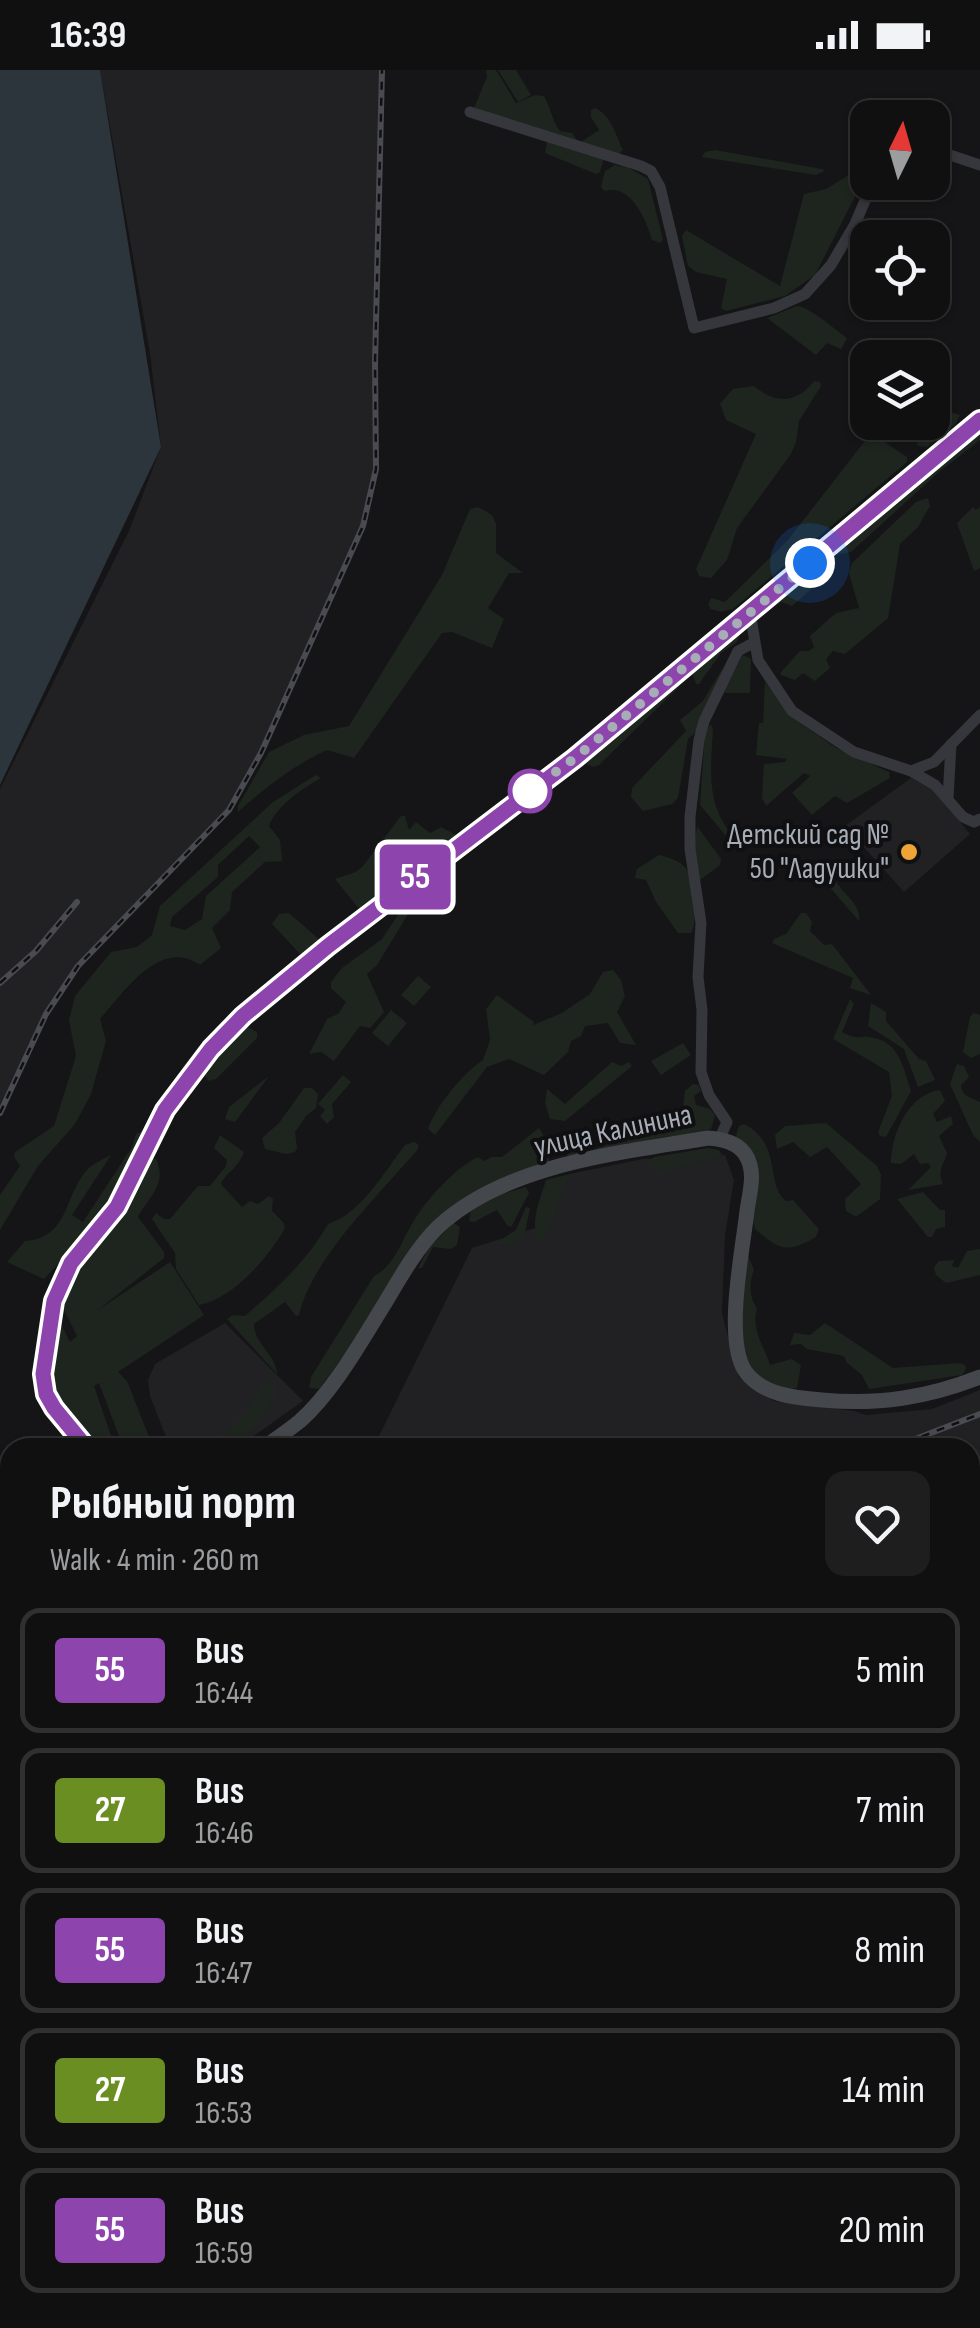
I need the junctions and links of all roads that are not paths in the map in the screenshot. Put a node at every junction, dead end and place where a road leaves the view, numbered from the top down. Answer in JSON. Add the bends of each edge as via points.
{"nodes":[{"id":1,"x":470,"y":112,"type":"dead end"},
{"id":2,"x":950,"y":154,"type":"edge"},
{"id":3,"x":980,"y":165,"type":"edge"},
{"id":4,"x":864,"y":200,"type":"edge"},
{"id":5,"x":980,"y":420,"type":"edge"},
{"id":6,"x":750,"y":612,"type":"junction"},
{"id":7,"x":755,"y":642,"type":"junction"},
{"id":8,"x":980,"y":715,"type":"edge"},
{"id":9,"x":952,"y":744,"type":"junction"},
{"id":10,"x":911,"y":771,"type":"junction"},
{"id":11,"x":948,"y":799,"type":"junction"},
{"id":12,"x":980,"y":820,"type":"edge"},
{"id":13,"x":720,"y":1138,"type":"junction"},
{"id":14,"x":979,"y":1377,"type":"edge"},
{"id":15,"x":79,"y":1438,"type":"edge"},
{"id":16,"x":277,"y":1438,"type":"edge"}],
"edges":[{"from":1,"to":4,"type":"street","via":[[651,171],[694,328],[804,294],[832,264]]},
{"from":2,"to":3,"type":"street"},
{"from":5,"to":6,"type":"main road"},
{"from":6,"to":7,"type":"street"},
{"from":6,"to":15,"type":"main road","via":[[575,758],[359,920],[204,1057],[165,1110],[117,1207],[71,1263],[54,1301],[46,1394]]},
{"from":7,"to":10,"type":"street","via":[[758,660],[792,711],[854,752]]},
{"from":7,"to":13,"type":"street","via":[[738,651],[704,720],[690,817],[702,923],[700,1072],[727,1122]]},
{"from":8,"to":9,"type":"street"},
{"from":9,"to":10,"type":"street","via":[[925,768]]},
{"from":9,"to":11,"type":"street"},
{"from":10,"to":11,"type":"street"},
{"from":11,"to":12,"type":"street","via":[[963,818]]},
{"from":13,"to":14,"type":"main road","name":"улица Калинина","via":[[744,1151],[751,1172],[736,1302],[746,1373],[776,1393],[854,1403],[921,1396]]},
{"from":13,"to":16,"type":"main road","name":"улица Калинина","via":[[557,1167],[462,1207],[424,1242],[315,1405]]}]}
